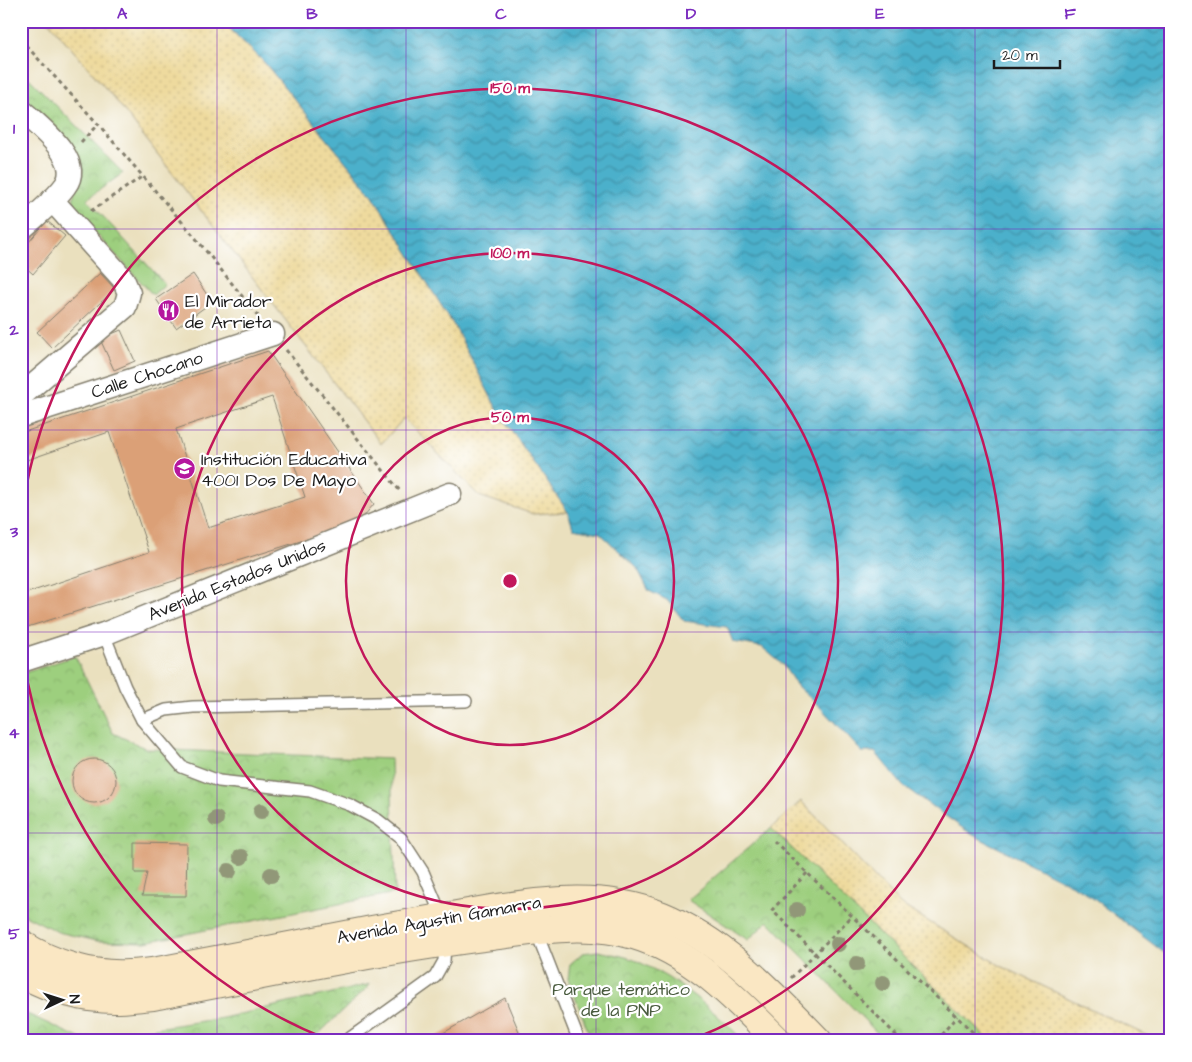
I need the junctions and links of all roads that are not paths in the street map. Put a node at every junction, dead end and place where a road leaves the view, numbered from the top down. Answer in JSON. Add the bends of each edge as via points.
{"nodes":[{"id":1,"x":21,"y":110,"type":"edge"},
{"id":2,"x":52,"y":200,"type":"junction"},
{"id":3,"x":21,"y":229,"type":"edge"},
{"id":4,"x":273,"y":334,"type":"road end"},
{"id":5,"x":21,"y":396,"type":"edge"},
{"id":6,"x":21,"y":416,"type":"edge"},
{"id":7,"x":450,"y":494,"type":"dead end"},
{"id":8,"x":104,"y":634,"type":"junction"},
{"id":9,"x":21,"y":661,"type":"edge"},
{"id":10,"x":466,"y":700,"type":"dead end"},
{"id":11,"x":142,"y":720,"type":"junction"},
{"id":12,"x":444,"y":929,"type":"junction"},
{"id":13,"x":536,"y":931,"type":"junction"},
{"id":14,"x":21,"y":944,"type":"edge"},
{"id":15,"x":21,"y":973,"type":"edge"},
{"id":16,"x":346,"y":1041,"type":"edge"},
{"id":17,"x":579,"y":1041,"type":"edge"},
{"id":18,"x":778,"y":1041,"type":"edge"},
{"id":19,"x":818,"y":1041,"type":"edge"}],
"edges":[{"from":1,"to":2,"type":"street","via":[[60,148],[68,161],[71,173],[66,185]]},
{"from":2,"to":3,"type":"street"},
{"from":2,"to":5,"type":"street","via":[[123,279],[129,292],[125,307]]},
{"from":4,"to":6,"type":"street","name":"Calle Chocano"},
{"from":7,"to":8,"type":"street","name":"Avenida Estados Unidos"},
{"from":8,"to":9,"type":"street","name":"Avenida Estados Unidos"},
{"from":8,"to":11,"type":"lane","via":[[125,688]]},
{"from":10,"to":11,"type":"lane","via":[[193,707],[166,710]]},
{"from":11,"to":12,"type":"lane","via":[[182,767],[219,781],[310,791],[350,805],[378,820],[401,838],[423,872]]},
{"from":12,"to":13,"type":"main road","name":"Avenida Agustín Gamarra"},
{"from":12,"to":14,"type":"main road","name":"Avenida Agustín Gamarra","via":[[127,974],[95,972],[65,965]]},
{"from":12,"to":15,"type":"main road","name":"Avenida Agustín Gamarra","via":[[153,996],[113,999],[74,994]]},
{"from":12,"to":16,"type":"lane","via":[[444,960],[436,976]]},
{"from":12,"to":19,"type":"main road","name":"Avenida Agustín Gamarra","via":[[558,900],[597,900],[628,905],[693,930],[726,953],[758,980]]},
{"from":13,"to":17,"type":"lane"},
{"from":13,"to":18,"type":"main road","name":"Avenida Agustín Gamarra","via":[[600,928],[634,935],[660,945],[687,959],[714,979]]}]}
